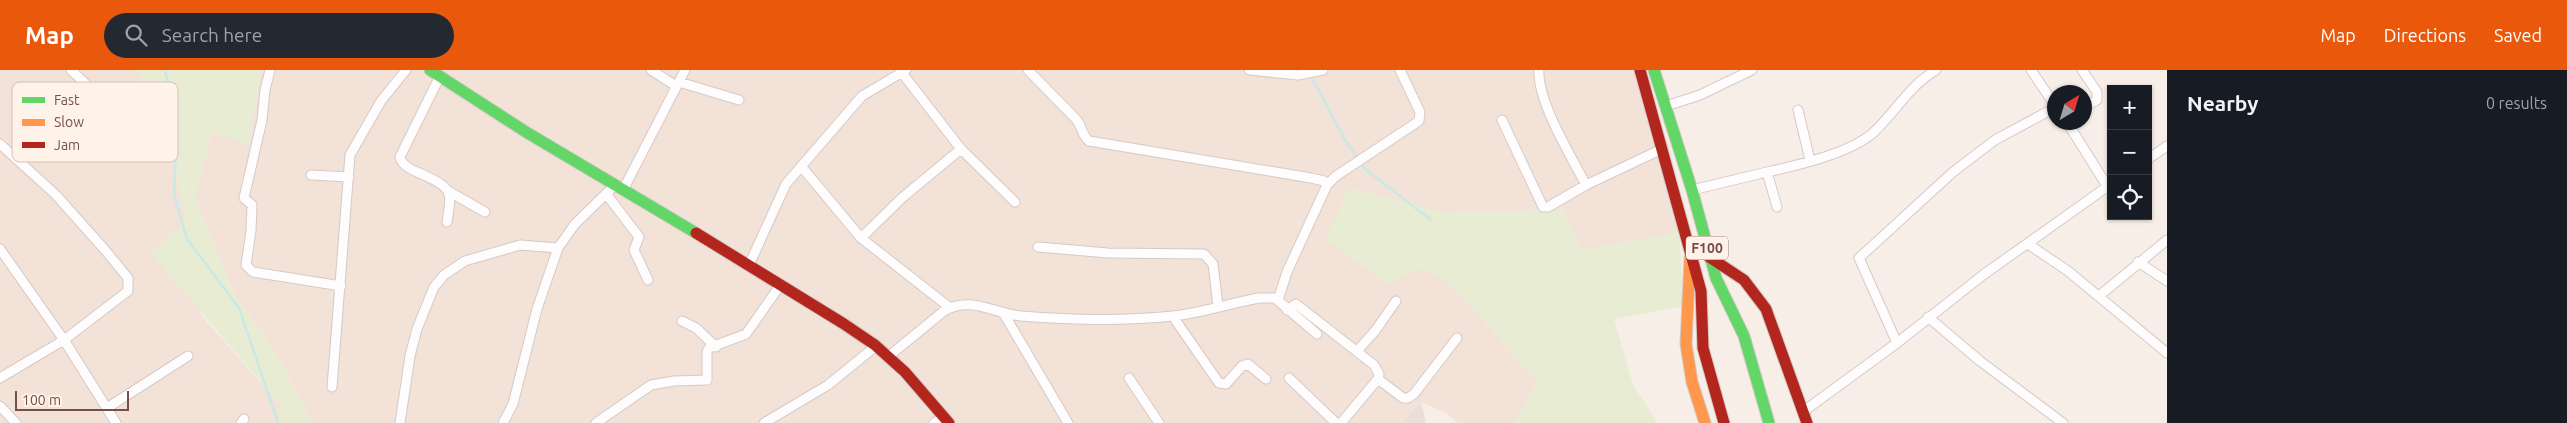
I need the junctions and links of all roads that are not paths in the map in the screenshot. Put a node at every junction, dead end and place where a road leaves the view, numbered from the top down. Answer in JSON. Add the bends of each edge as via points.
{"nodes":[{"id":1,"x":71,"y":70,"type":"edge"},
{"id":2,"x":270,"y":70,"type":"edge"},
{"id":3,"x":406,"y":70,"type":"edge"},
{"id":4,"x":430,"y":70,"type":"edge"},
{"id":5,"x":651,"y":70,"type":"edge"},
{"id":6,"x":685,"y":70,"type":"edge"},
{"id":7,"x":1028,"y":70,"type":"edge"},
{"id":8,"x":1249,"y":70,"type":"edge"},
{"id":9,"x":1323,"y":70,"type":"edge"},
{"id":10,"x":1400,"y":70,"type":"edge"},
{"id":11,"x":1539,"y":70,"type":"edge"},
{"id":12,"x":1640,"y":70,"type":"edge"},
{"id":13,"x":1654,"y":70,"type":"edge"},
{"id":14,"x":1752,"y":70,"type":"edge"},
{"id":15,"x":1936,"y":70,"type":"edge"},
{"id":16,"x":2031,"y":70,"type":"edge"},
{"id":17,"x":2082,"y":70,"type":"edge"},
{"id":18,"x":904,"y":71,"type":"edge"},
{"id":19,"x":439,"y":78,"type":"junction"},
{"id":20,"x":84,"y":82,"type":"edge"},
{"id":21,"x":678,"y":84,"type":"junction"},
{"id":22,"x":2047,"y":94,"type":"edge"},
{"id":23,"x":739,"y":100,"type":"dead end"},
{"id":24,"x":2092,"y":103,"type":"edge"},
{"id":25,"x":1666,"y":106,"type":"junction"},
{"id":26,"x":1798,"y":110,"type":"dead end"},
{"id":27,"x":2047,"y":112,"type":"dead end"},
{"id":28,"x":1502,"y":120,"type":"dead end"},
{"id":29,"x":2072,"y":130,"type":"edge"},
{"id":30,"x":0,"y":144,"type":"edge"},
{"id":31,"x":2167,"y":146,"type":"edge"},
{"id":32,"x":1662,"y":149,"type":"junction"},
{"id":33,"x":961,"y":150,"type":"junction"},
{"id":34,"x":12,"y":155,"type":"edge"},
{"id":35,"x":2152,"y":156,"type":"edge"},
{"id":36,"x":1810,"y":160,"type":"junction"},
{"id":37,"x":20,"y":162,"type":"edge"},
{"id":38,"x":801,"y":166,"type":"junction"},
{"id":39,"x":1767,"y":172,"type":"junction"},
{"id":40,"x":311,"y":175,"type":"dead end"},
{"id":41,"x":349,"y":177,"type":"junction"},
{"id":42,"x":2107,"y":182,"type":"edge"},
{"id":43,"x":1327,"y":185,"type":"junction"},
{"id":44,"x":1586,"y":185,"type":"junction"},
{"id":45,"x":2107,"y":186,"type":"edge"},
{"id":46,"x":619,"y":188,"type":"junction"},
{"id":47,"x":1692,"y":190,"type":"junction"},
{"id":48,"x":448,"y":191,"type":"junction"},
{"id":49,"x":607,"y":196,"type":"junction"},
{"id":50,"x":1015,"y":202,"type":"dead end"},
{"id":51,"x":1777,"y":207,"type":"dead end"},
{"id":52,"x":485,"y":212,"type":"dead end"},
{"id":53,"x":447,"y":222,"type":"dead end"},
{"id":54,"x":861,"y":238,"type":"junction"},
{"id":55,"x":2167,"y":240,"type":"edge"},
{"id":56,"x":2028,"y":244,"type":"junction"},
{"id":57,"x":1038,"y":247,"type":"dead end"},
{"id":58,"x":1690,"y":247,"type":"junction"},
{"id":59,"x":558,"y":248,"type":"junction"},
{"id":60,"x":0,"y":249,"type":"edge"},
{"id":61,"x":1709,"y":257,"type":"junction"},
{"id":62,"x":2138,"y":262,"type":"junction"},
{"id":63,"x":749,"y":265,"type":"junction"},
{"id":64,"x":648,"y":280,"type":"dead end"},
{"id":65,"x":2167,"y":281,"type":"edge"},
{"id":66,"x":341,"y":286,"type":"junction"},
{"id":67,"x":779,"y":287,"type":"junction"},
{"id":68,"x":2099,"y":296,"type":"junction"},
{"id":69,"x":1278,"y":300,"type":"junction"},
{"id":70,"x":1396,"y":301,"type":"dead end"},
{"id":71,"x":1218,"y":306,"type":"junction"},
{"id":72,"x":949,"y":307,"type":"junction"},
{"id":73,"x":1287,"y":310,"type":"junction"},
{"id":74,"x":1004,"y":314,"type":"junction"},
{"id":75,"x":1175,"y":316,"type":"junction"},
{"id":76,"x":1928,"y":317,"type":"junction"},
{"id":77,"x":682,"y":321,"type":"dead end"},
{"id":78,"x":1317,"y":334,"type":"dead end"},
{"id":79,"x":1457,"y":338,"type":"dead end"},
{"id":80,"x":64,"y":340,"type":"junction"},
{"id":81,"x":1897,"y":343,"type":"junction"},
{"id":82,"x":876,"y":346,"type":"junction"},
{"id":83,"x":716,"y":347,"type":"junction"},
{"id":84,"x":1357,"y":351,"type":"junction"},
{"id":85,"x":2167,"y":353,"type":"edge"},
{"id":86,"x":188,"y":356,"type":"dead end"},
{"id":87,"x":889,"y":356,"type":"junction"},
{"id":88,"x":0,"y":378,"type":"edge"},
{"id":89,"x":1129,"y":378,"type":"dead end"},
{"id":90,"x":1289,"y":378,"type":"dead end"},
{"id":91,"x":1266,"y":379,"type":"dead end"},
{"id":92,"x":1378,"y":379,"type":"junction"},
{"id":93,"x":332,"y":387,"type":"dead end"},
{"id":94,"x":0,"y":406,"type":"edge"},
{"id":95,"x":107,"y":408,"type":"junction"},
{"id":96,"x":1804,"y":411,"type":"junction"},
{"id":97,"x":942,"y":421,"type":"edge"},
{"id":98,"x":16,"y":423,"type":"edge"},
{"id":99,"x":116,"y":423,"type":"edge"},
{"id":100,"x":400,"y":423,"type":"edge"},
{"id":101,"x":503,"y":423,"type":"edge"},
{"id":102,"x":596,"y":423,"type":"edge"},
{"id":103,"x":764,"y":423,"type":"edge"},
{"id":104,"x":1068,"y":423,"type":"edge"},
{"id":105,"x":1159,"y":423,"type":"edge"},
{"id":106,"x":1336,"y":423,"type":"edge"},
{"id":107,"x":1341,"y":423,"type":"edge"},
{"id":108,"x":1705,"y":423,"type":"edge"},
{"id":109,"x":1724,"y":423,"type":"edge"},
{"id":110,"x":1769,"y":423,"type":"edge"},
{"id":111,"x":1807,"y":423,"type":"edge"},
{"id":112,"x":2063,"y":423,"type":"edge"}],
"edges":[{"from":1,"to":20,"type":"street"},
{"from":2,"to":66,"type":"street","via":[[244,198],[252,205],[246,265],[253,272]]},
{"from":3,"to":41,"type":"street","via":[[381,101],[350,155]]},
{"from":4,"to":19,"type":"main road"},
{"from":5,"to":21,"type":"street"},
{"from":6,"to":21,"type":"street"},
{"from":7,"to":43,"type":"street","via":[[1080,123],[1082,134],[1089,141],[1311,178]]},
{"from":8,"to":9,"type":"street","via":[[1308,74]]},
{"from":10,"to":43,"type":"street","via":[[1420,112],[1419,121]]},
{"from":11,"to":44,"type":"street","via":[[1546,106]]},
{"from":12,"to":32,"type":"main road","number":"F100"},
{"from":13,"to":25,"type":"main road","number":"F100"},
{"from":14,"to":25,"type":"street","via":[[1700,96]]},
{"from":15,"to":36,"type":"street","via":[[1918,81],[1874,132],[1852,148]]},
{"from":16,"to":22,"type":"street"},
{"from":17,"to":24,"type":"street","via":[[2097,92],[2097,100]]},
{"from":18,"to":33,"type":"street"},
{"from":18,"to":38,"type":"street","via":[[862,96]]},
{"from":19,"to":46,"type":"main road"},
{"from":19,"to":48,"type":"street","via":[[400,157],[404,164]]},
{"from":21,"to":23,"type":"street"},
{"from":21,"to":46,"type":"street"},
{"from":25,"to":47,"type":"main road","number":"F100"},
{"from":26,"to":36,"type":"street"},
{"from":27,"to":81,"type":"street","via":[[1995,140],[1953,172],[1859,258]]},
{"from":28,"to":44,"type":"street","via":[[1543,206]]},
{"from":29,"to":42,"type":"street"},
{"from":30,"to":34,"type":"street"},
{"from":31,"to":35,"type":"street"},
{"from":32,"to":44,"type":"street"},
{"from":32,"to":58,"type":"main road","number":"F100"},
{"from":33,"to":50,"type":"street"},
{"from":33,"to":54,"type":"street","via":[[903,197]]},
{"from":36,"to":39,"type":"street"},
{"from":37,"to":80,"type":"street","via":[[56,195],[128,278],[128,291]]},
{"from":38,"to":54,"type":"street"},
{"from":38,"to":63,"type":"street","via":[[786,184]]},
{"from":39,"to":47,"type":"street"},
{"from":39,"to":51,"type":"street"},
{"from":40,"to":41,"type":"street"},
{"from":41,"to":66,"type":"street"},
{"from":43,"to":69,"type":"street"},
{"from":45,"to":56,"type":"street"},
{"from":46,"to":49,"type":"street"},
{"from":46,"to":63,"type":"main road"},
{"from":47,"to":61,"type":"main road","number":"F100"},
{"from":48,"to":52,"type":"street"},
{"from":48,"to":53,"type":"street"},
{"from":49,"to":59,"type":"street","via":[[575,224]]},
{"from":49,"to":64,"type":"street","via":[[639,237],[634,250]]},
{"from":54,"to":72,"type":"street"},
{"from":55,"to":62,"type":"street"},
{"from":56,"to":68,"type":"street"},
{"from":56,"to":76,"type":"street"},
{"from":57,"to":71,"type":"street","via":[[1108,253],[1204,254],[1213,264]]},
{"from":58,"to":108,"type":"main road","via":[[1686,344],[1692,382]]},
{"from":58,"to":109,"type":"main road","number":"F100","via":[[1701,291],[1704,357]]},
{"from":59,"to":100,"type":"street","via":[[520,245],[465,261],[444,275],[434,287],[417,329]]},
{"from":59,"to":101,"type":"street","via":[[537,309],[513,404]]},
{"from":60,"to":80,"type":"street"},
{"from":61,"to":96,"type":"main road","via":[[1744,280],[1766,309]]},
{"from":61,"to":110,"type":"main road","number":"F100","via":[[1744,336]]},
{"from":62,"to":65,"type":"street"},
{"from":62,"to":68,"type":"street"},
{"from":63,"to":67,"type":"main road"},
{"from":66,"to":93,"type":"street"},
{"from":67,"to":82,"type":"main road","via":[[842,321]]},
{"from":67,"to":83,"type":"street","via":[[746,334]]},
{"from":68,"to":85,"type":"street"},
{"from":69,"to":71,"type":"street","via":[[1259,298]]},
{"from":69,"to":73,"type":"street"},
{"from":70,"to":84,"type":"street"},
{"from":71,"to":75,"type":"street"},
{"from":72,"to":74,"type":"street","via":[[976,305]]},
{"from":72,"to":87,"type":"street"},
{"from":73,"to":78,"type":"street"},
{"from":73,"to":84,"type":"street","via":[[1296,304]]},
{"from":74,"to":75,"type":"street","via":[[1105,320]]},
{"from":74,"to":104,"type":"street"},
{"from":75,"to":91,"type":"street","via":[[1219,383],[1226,384],[1242,366],[1248,364]]},
{"from":76,"to":81,"type":"street"},
{"from":76,"to":112,"type":"street"},
{"from":77,"to":83,"type":"street","via":[[696,328]]},
{"from":79,"to":92,"type":"street","via":[[1408,398]]},
{"from":80,"to":88,"type":"street"},
{"from":80,"to":95,"type":"street"},
{"from":81,"to":96,"type":"street"},
{"from":82,"to":87,"type":"main road"},
{"from":82,"to":103,"type":"street","via":[[828,385]]},
{"from":83,"to":102,"type":"street","via":[[709,348],[707,352],[707,380],[651,385]]},
{"from":84,"to":92,"type":"street","via":[[1377,370]]},
{"from":86,"to":95,"type":"street"},
{"from":87,"to":97,"type":"main road"},
{"from":89,"to":105,"type":"street"},
{"from":90,"to":106,"type":"street"},
{"from":92,"to":107,"type":"street"},
{"from":94,"to":98,"type":"street"},
{"from":95,"to":99,"type":"street"},
{"from":96,"to":111,"type":"main road"}]}
